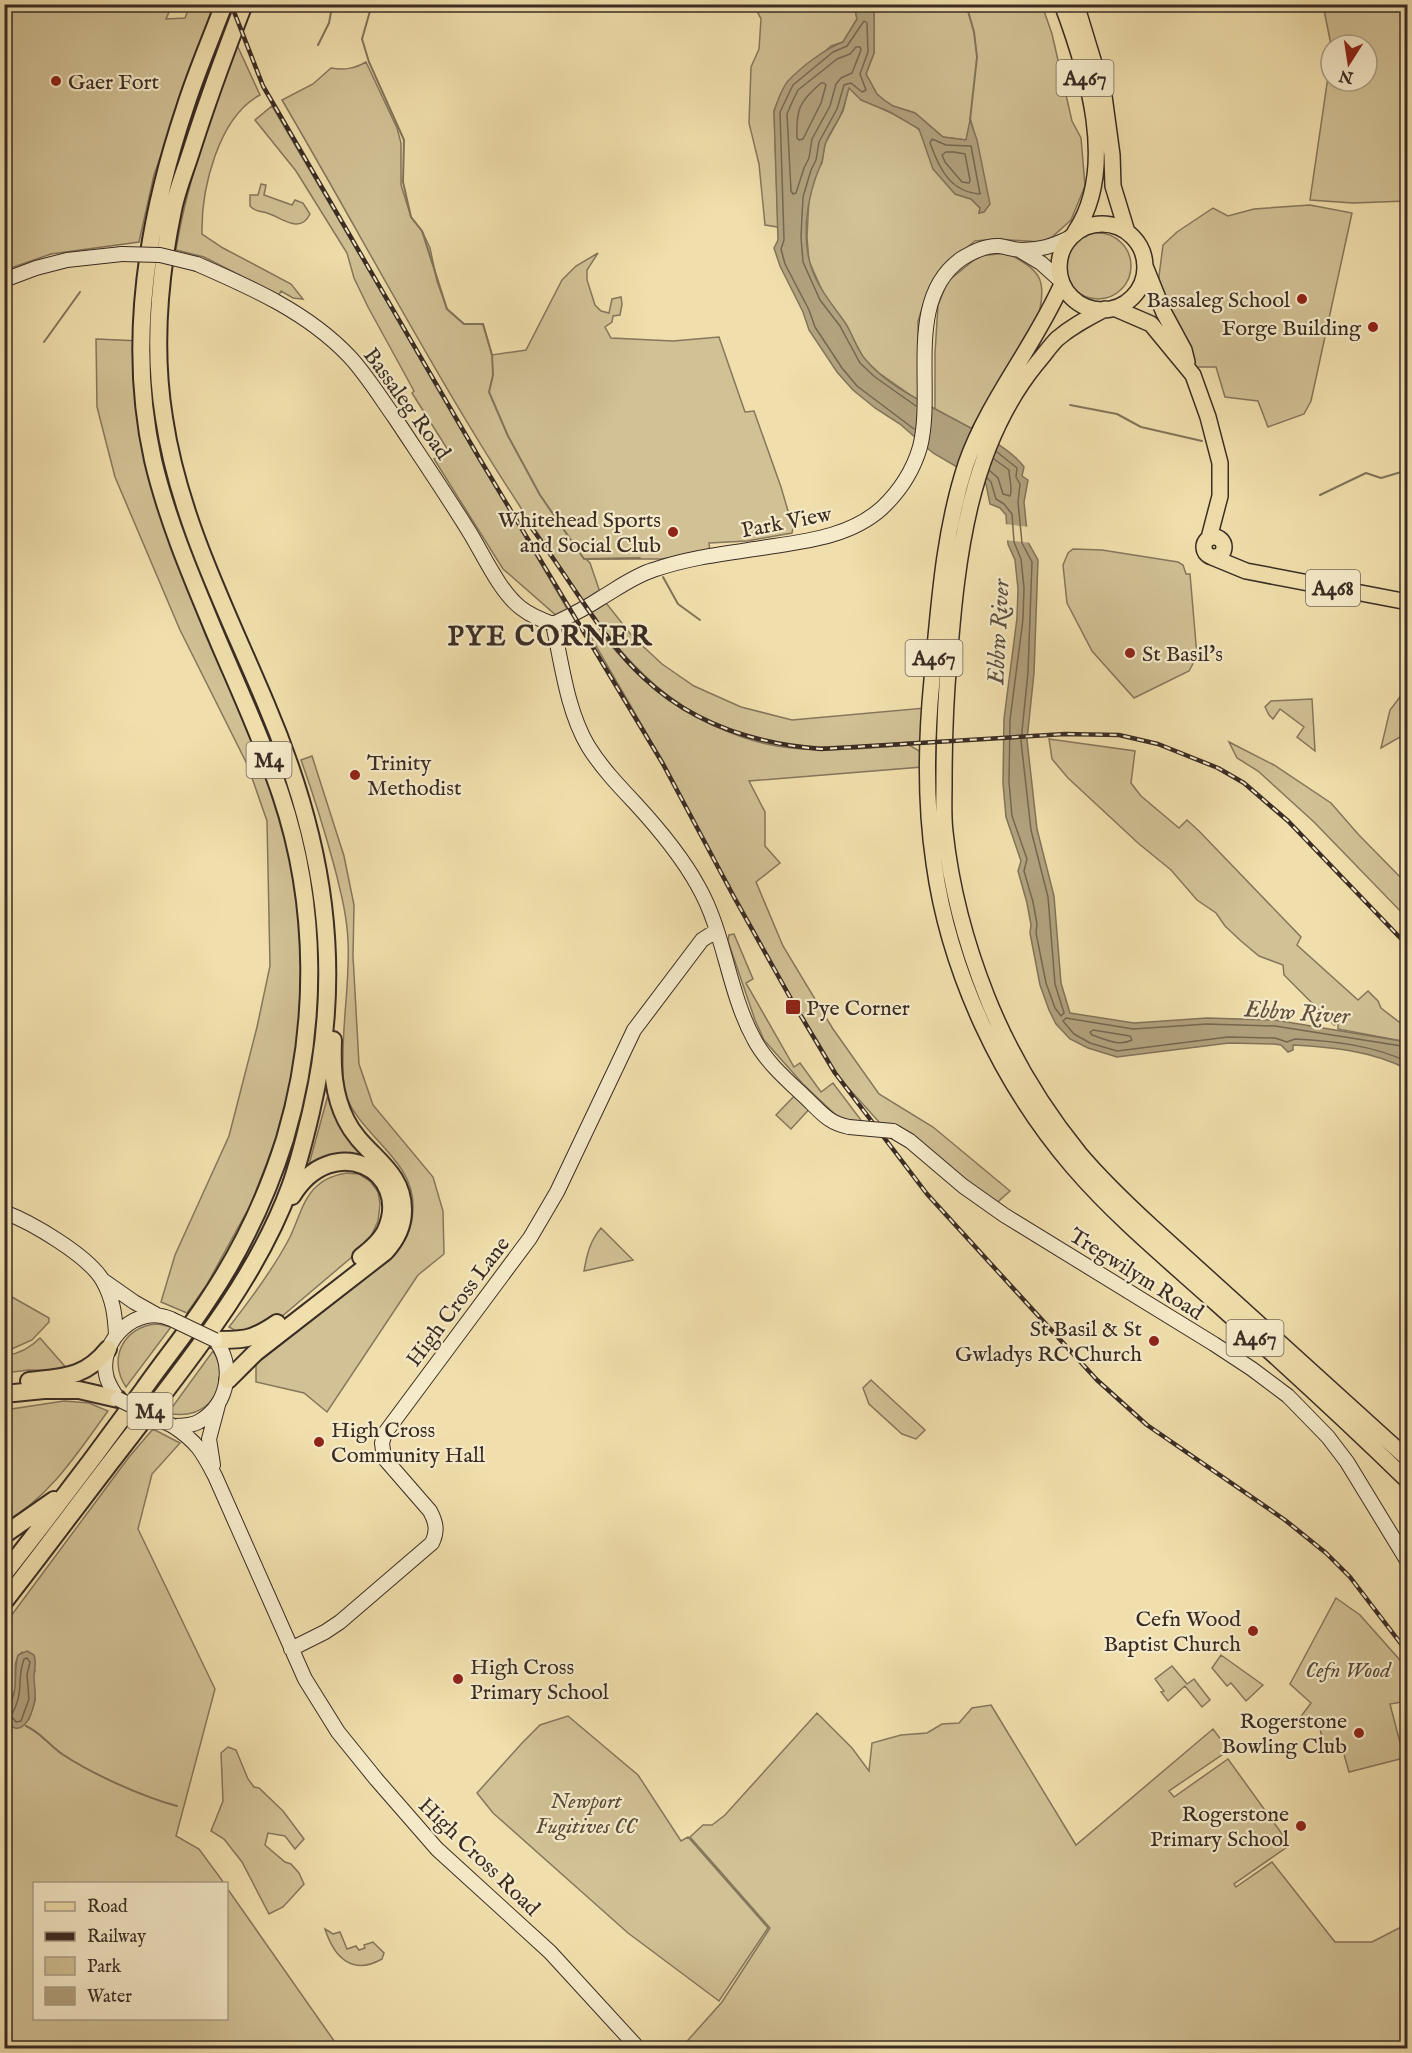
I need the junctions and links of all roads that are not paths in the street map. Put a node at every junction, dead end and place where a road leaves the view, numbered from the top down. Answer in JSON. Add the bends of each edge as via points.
{"nodes":[{"id":1,"x":224,"y":4,"type":"edge"},
{"id":2,"x":244,"y":4,"type":"edge"},
{"id":3,"x":1062,"y":4,"type":"edge"},
{"id":4,"x":1076,"y":4,"type":"edge"},
{"id":5,"x":1127,"y":232,"type":"junction"},
{"id":6,"x":1072,"y":235,"type":"junction"},
{"id":7,"x":1019,"y":250,"type":"junction"},
{"id":8,"x":1145,"y":265,"type":"junction"},
{"id":9,"x":4,"y":280,"type":"edge"},
{"id":10,"x":1062,"y":282,"type":"junction"},
{"id":11,"x":1110,"y":309,"type":"junction"},
{"id":12,"x":1189,"y":370,"type":"junction"},
{"id":13,"x":987,"y":431,"type":"junction"},
{"id":14,"x":966,"y":489,"type":"junction"},
{"id":15,"x":1407,"y":602,"type":"edge"},
{"id":16,"x":553,"y":624,"type":"junction"},
{"id":17,"x":325,"y":911,"type":"junction"},
{"id":18,"x":716,"y":932,"type":"junction"},
{"id":19,"x":280,"y":1211,"type":"junction"},
{"id":20,"x":4,"y":1212,"type":"edge"},
{"id":21,"x":103,"y":1280,"type":"junction"},
{"id":22,"x":164,"y":1317,"type":"junction"},
{"id":23,"x":215,"y":1340,"type":"junction"},
{"id":24,"x":112,"y":1342,"type":"junction"},
{"id":25,"x":1269,"y":1351,"type":"junction"},
{"id":26,"x":228,"y":1380,"type":"junction"},
{"id":27,"x":4,"y":1384,"type":"edge"},
{"id":28,"x":4,"y":1394,"type":"edge"},
{"id":29,"x":118,"y":1399,"type":"junction"},
{"id":30,"x":218,"y":1404,"type":"junction"},
{"id":31,"x":173,"y":1426,"type":"junction"},
{"id":32,"x":1404,"y":1456,"type":"edge"},
{"id":33,"x":215,"y":1476,"type":"junction"},
{"id":34,"x":1407,"y":1481,"type":"edge"},
{"id":35,"x":75,"y":1483,"type":"junction"},
{"id":36,"x":1407,"y":1494,"type":"edge"},
{"id":37,"x":4,"y":1535,"type":"edge"},
{"id":38,"x":1407,"y":1562,"type":"edge"},
{"id":39,"x":4,"y":1574,"type":"edge"},
{"id":40,"x":4,"y":1602,"type":"edge"},
{"id":41,"x":291,"y":1649,"type":"junction"},
{"id":42,"x":638,"y":2049,"type":"edge"}],
"edges":[{"from":1,"to":35,"type":"highway","number":"M4","via":[[184,109],[157,205],[143,295],[142,376],[153,460],[165,502],[187,565],[268,759],[294,840],[309,937],[306,1043],[284,1142],[246,1234],[208,1300]]},
{"from":2,"to":17,"type":"highway","number":"M4","via":[[173,207],[161,291],[163,415],[174,469],[195,537],[297,784],[314,845]]},
{"from":3,"to":6,"type":"main road","number":"A467","via":[[1087,85],[1097,155],[1093,196]]},
{"from":4,"to":5,"type":"main road","number":"A467","via":[[1104,96],[1113,186]]},
{"from":5,"to":6,"type":"main road","via":[[1113,225],[1098,224]]},
{"from":5,"to":8,"type":"main road","via":[[1140,246]]},
{"from":6,"to":7,"type":"street","name":"Park View","via":[[1051,247]]},
{"from":6,"to":10,"type":"main road","via":[[1059,259]]},
{"from":7,"to":10,"type":"street","name":"Park View"},
{"from":7,"to":16,"type":"street","name":"Park View","via":[[985,248],[960,260],[936,288],[927,316],[920,448],[905,482],[879,510],[842,532],[687,559],[650,570]]},
{"from":8,"to":11,"type":"main road","via":[[1137,292]]},
{"from":8,"to":12,"type":"main road","via":[[1164,314],[1184,350]]},
{"from":9,"to":16,"type":"street","name":"Bassaleg Road","bridge":true,"via":[[66,260],[122,254],[160,255],[197,264],[285,306],[312,323],[349,356],[440,485],[506,592],[520,608]]},
{"from":10,"to":11,"type":"main road","via":[[1080,304]]},
{"from":10,"to":13,"type":"main road","number":"A467","via":[[1045,321],[991,407]]},
{"from":11,"to":12,"type":"main road","via":[[1151,324]]},
{"from":11,"to":13,"type":"main road","number":"A467","via":[[1071,328],[1055,341]]},
{"from":12,"to":15,"type":"main road","number":"A468","via":[[1217,446],[1221,474],[1217,546],[1235,568]]},
{"from":13,"to":14,"type":"main road","number":"A467"},
{"from":14,"to":25,"type":"main road","number":"A467","via":[[951,518],[927,728],[934,865],[958,962],[987,1033],[1015,1086],[1071,1165],[1143,1239]]},
{"from":14,"to":32,"type":"main road","number":"A467","via":[[943,731],[945,829],[963,923],[996,1016],[1028,1080],[1079,1153],[1112,1189]]},
{"from":16,"to":18,"type":"street","via":[[574,716],[588,746],[682,860],[703,896]]},
{"from":17,"to":19,"type":"highway","number":"M4","via":[[328,974],[318,1083],[295,1174]]},
{"from":17,"to":26,"type":"highway","via":[[336,967],[334,1087],[347,1123],[398,1183],[404,1201],[403,1217],[394,1243],[255,1353]]},
{"from":18,"to":38,"type":"street","name":"Tregwilym Road","bridge":true,"via":[[757,1044],[820,1111],[836,1124],[893,1131],[910,1141],[1004,1215],[1214,1344],[1288,1396],[1347,1462]]},
{"from":18,"to":41,"type":"street","name":"High Cross Lane","via":[[702,939],[634,1030],[557,1192],[530,1238],[385,1433],[384,1458],[435,1519],[432,1543],[340,1622]]},
{"from":19,"to":23,"type":"highway","number":"M4","via":[[305,1178],[321,1166],[337,1161],[358,1163],[376,1173],[390,1204],[386,1231],[377,1243],[284,1319],[260,1335],[244,1340]]},
{"from":19,"to":40,"type":"highway","number":"M4","via":[[218,1318]]},
{"from":20,"to":21,"type":"street","via":[[66,1247]]},
{"from":21,"to":22,"type":"street"},
{"from":21,"to":24,"type":"street","via":[[115,1310]]},
{"from":22,"to":23,"type":"street","bridge":true},
{"from":22,"to":24,"type":"street","via":[[141,1317],[128,1324]]},
{"from":23,"to":26,"type":"street","via":[[226,1361]]},
{"from":24,"to":27,"type":"highway","via":[[89,1369],[73,1376]]},
{"from":24,"to":29,"type":"street","via":[[106,1375]]},
{"from":25,"to":34,"type":"main road","number":"A467"},
{"from":25,"to":36,"type":"main road"},
{"from":26,"to":30,"type":"street"},
{"from":28,"to":29,"type":"highway","via":[[79,1390]]},
{"from":29,"to":31,"type":"street","bridge":true},
{"from":30,"to":31,"type":"street","via":[[200,1422]]},
{"from":30,"to":33,"type":"street","via":[[209,1438]]},
{"from":31,"to":33,"type":"street","via":[[201,1450]]},
{"from":33,"to":41,"type":"street","name":"High Cross Road"},
{"from":35,"to":37,"type":"highway"},
{"from":35,"to":39,"type":"highway","number":"M4"},
{"from":41,"to":42,"type":"street","name":"High Cross Road","via":[[326,1715],[396,1803],[445,1857],[549,1952]]}]}
